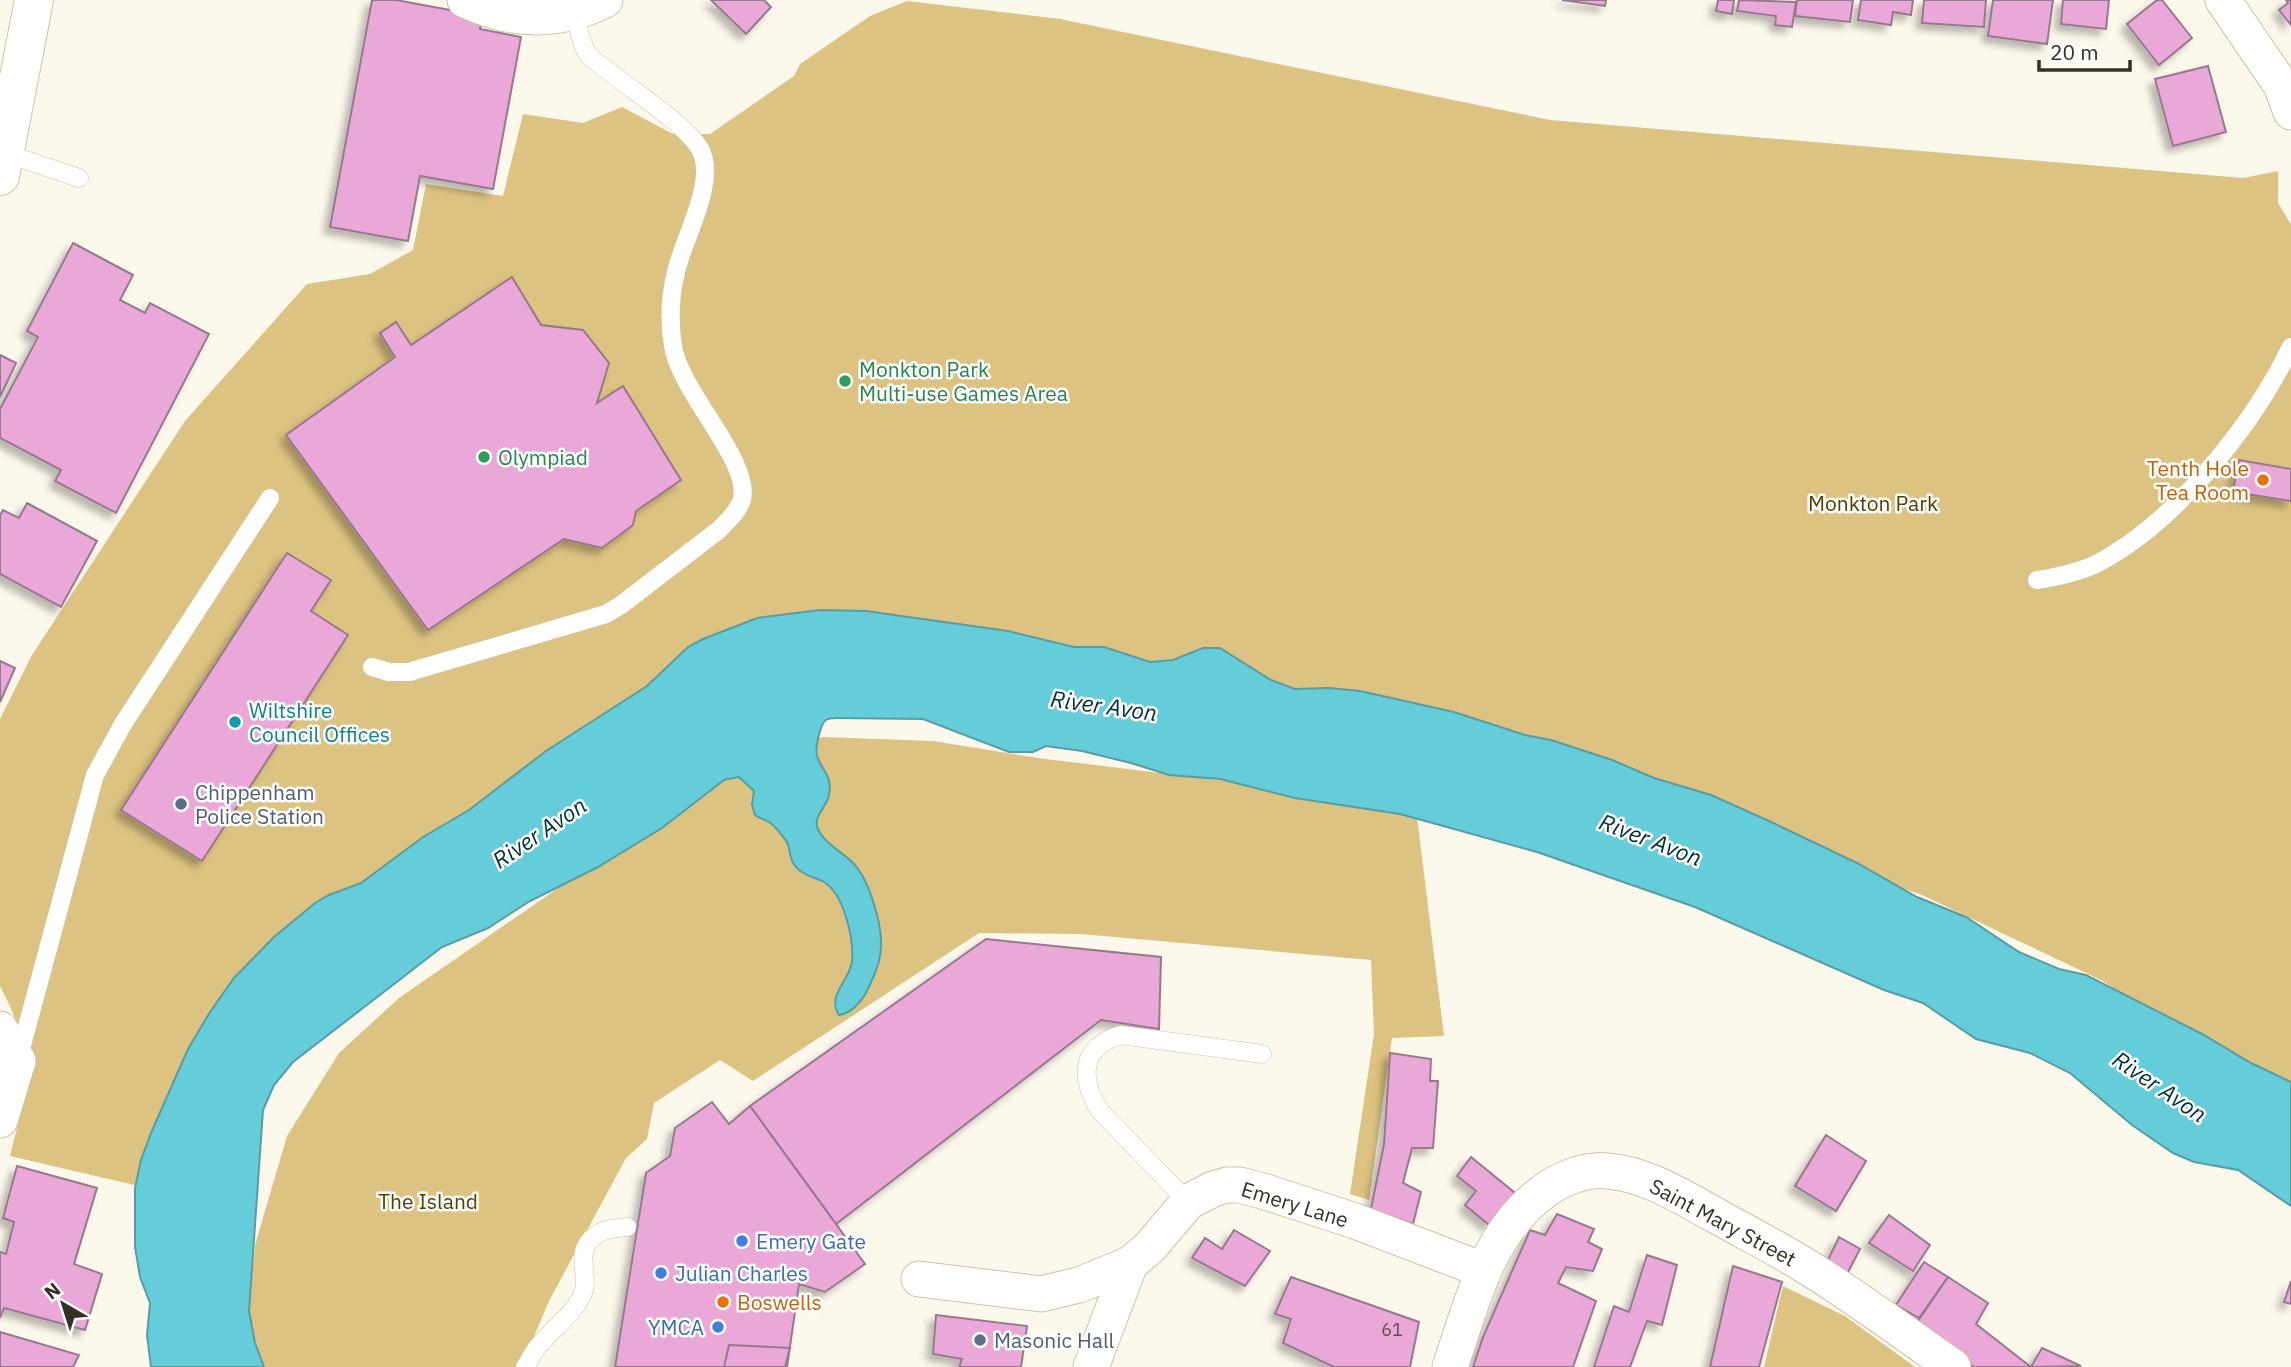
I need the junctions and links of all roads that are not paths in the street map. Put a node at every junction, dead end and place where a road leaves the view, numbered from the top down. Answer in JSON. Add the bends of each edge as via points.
{"nodes":[{"id":1,"x":34,"y":0,"type":"edge"},
{"id":2,"x":465,"y":0,"type":"edge"},
{"id":3,"x":2223,"y":0,"type":"edge"},
{"id":4,"x":590,"y":6,"type":"edge"},
{"id":5,"x":2291,"y":112,"type":"edge"},
{"id":6,"x":3,"y":164,"type":"edge"},
{"id":7,"x":79,"y":178,"type":"dead end"},
{"id":8,"x":2291,"y":347,"type":"edge"},
{"id":9,"x":271,"y":498,"type":"dead end"},
{"id":10,"x":2037,"y":580,"type":"dead end"},
{"id":11,"x":372,"y":667,"type":"dead end"},
{"id":12,"x":0,"y":1029,"type":"edge"},
{"id":13,"x":1262,"y":1054,"type":"dead end"},
{"id":14,"x":18,"y":1061,"type":"junction"},
{"id":15,"x":0,"y":1120,"type":"edge"},
{"id":16,"x":1188,"y":1202,"type":"junction"},
{"id":17,"x":626,"y":1227,"type":"dead end"},
{"id":18,"x":1130,"y":1264,"type":"junction"},
{"id":19,"x":1483,"y":1270,"type":"junction"},
{"id":20,"x":919,"y":1279,"type":"dead end"},
{"id":21,"x":525,"y":1367,"type":"edge"},
{"id":22,"x":1091,"y":1367,"type":"edge"},
{"id":23,"x":1450,"y":1367,"type":"edge"},
{"id":24,"x":1953,"y":1367,"type":"edge"}],
"edges":[{"from":1,"to":6,"type":"street"},
{"from":2,"to":4,"type":"street","via":[[506,16],[533,18]]},
{"from":3,"to":5,"type":"street","via":[[2281,85]]},
{"from":4,"to":11,"type":"lane","via":[[588,55],[678,125],[700,148],[705,174],[681,249],[672,296],[673,347],[688,388],[740,477],[742,499],[720,529],[606,614],[409,672]]},
{"from":6,"to":7,"type":"lane"},
{"from":8,"to":10,"type":"lane","via":[[2238,433],[2159,521],[2097,564]]},
{"from":9,"to":14,"type":"lane","via":[[123,724],[95,775]]},
{"from":12,"to":14,"type":"street"},
{"from":13,"to":16,"type":"lane","via":[[1121,1035],[1103,1043],[1089,1058],[1087,1083],[1100,1111]]},
{"from":14,"to":15,"type":"street"},
{"from":16,"to":18,"type":"street","name":"Emery Lane"},
{"from":16,"to":19,"type":"street","name":"Emery Lane","via":[[1213,1189],[1240,1185],[1356,1221]]},
{"from":17,"to":21,"type":"lane","via":[[610,1228],[588,1242],[583,1255],[586,1281],[579,1300]]},
{"from":18,"to":20,"type":"street","name":"Emery Lane","via":[[1079,1285],[1041,1294]]},
{"from":18,"to":22,"type":"street","name":"Emery Lane"},
{"from":19,"to":23,"type":"street","name":"Saint Mary Street"},
{"from":19,"to":24,"type":"street","name":"Saint Mary Street","via":[[1517,1216],[1540,1194],[1582,1173],[1606,1170],[1642,1178],[1750,1234],[1804,1265]]}]}
